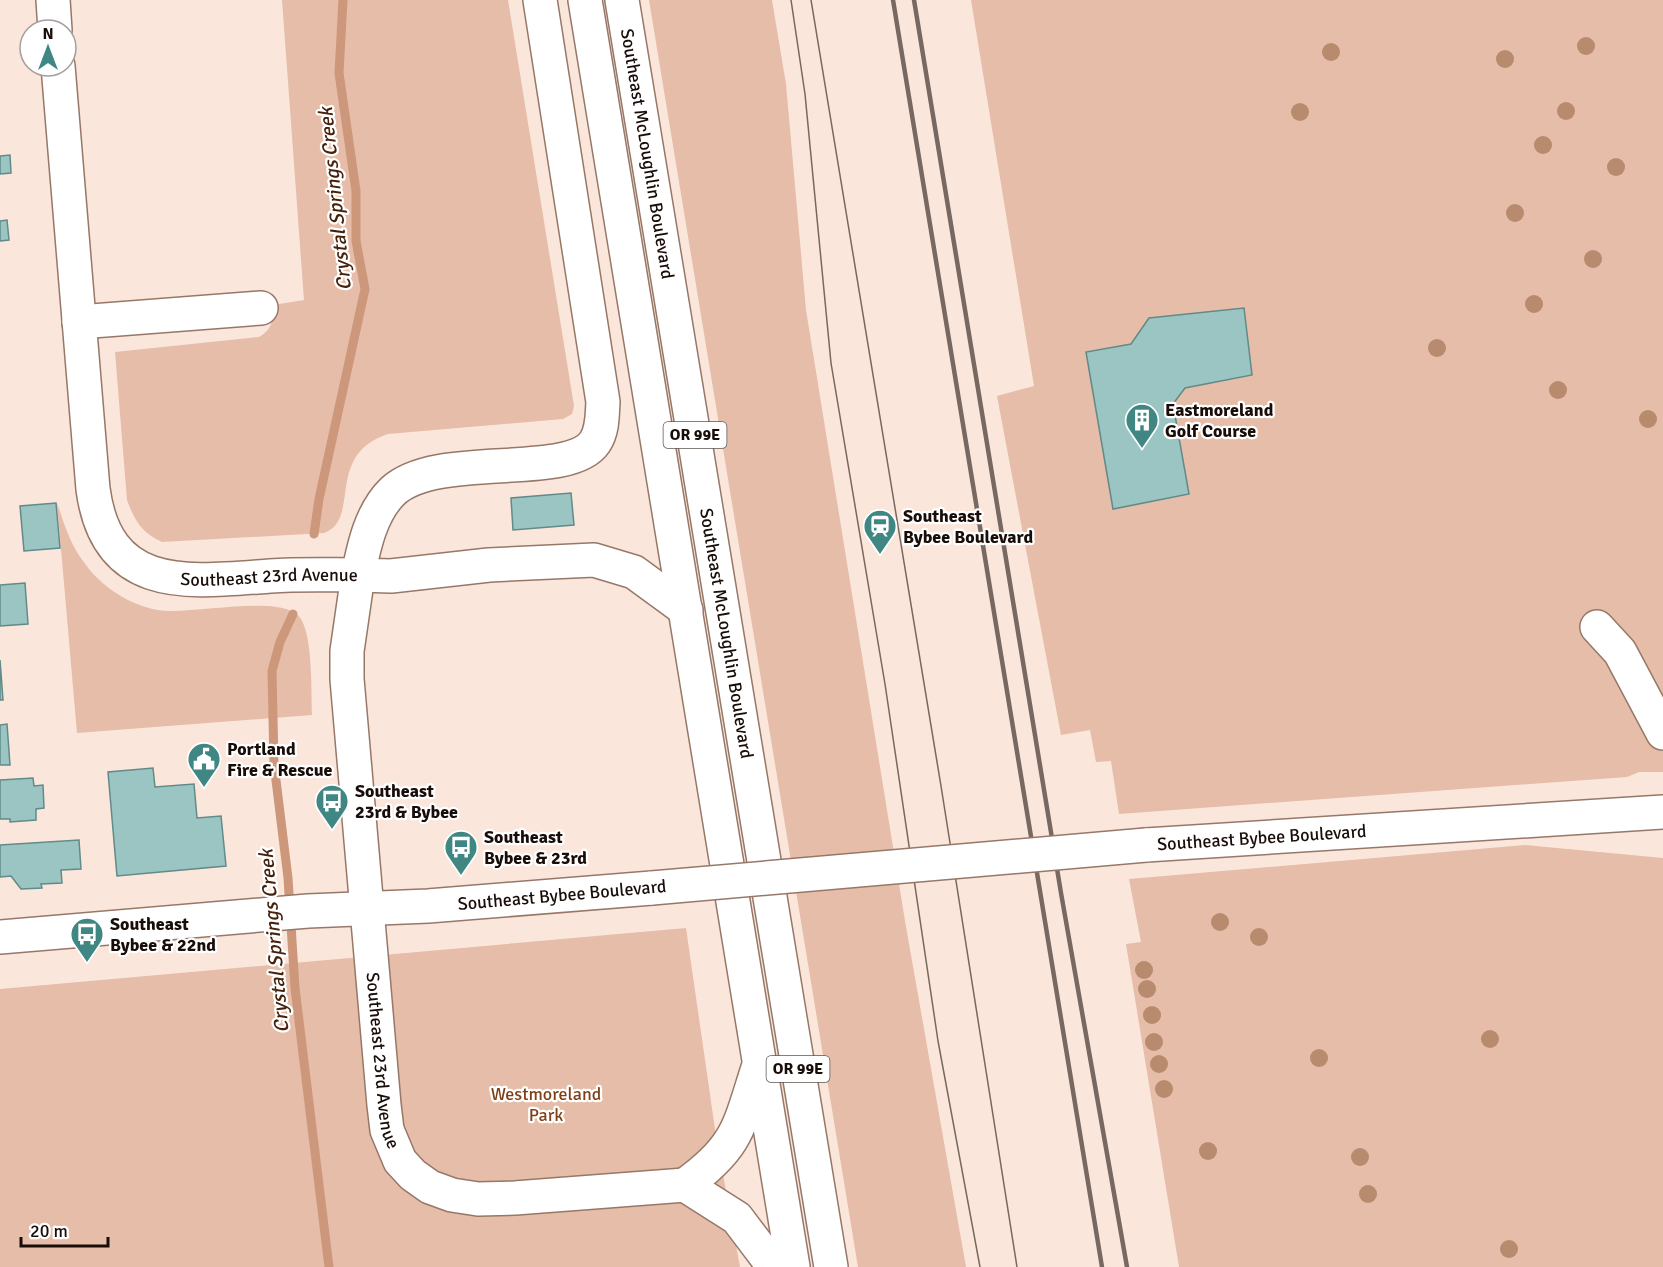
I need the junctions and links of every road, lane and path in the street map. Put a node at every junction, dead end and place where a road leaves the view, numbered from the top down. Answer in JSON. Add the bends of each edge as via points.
{"nodes":[{"id":1,"x":52,"y":0,"type":"edge"},
{"id":2,"x":540,"y":0,"type":"edge"},
{"id":3,"x":585,"y":0,"type":"edge"},
{"id":4,"x":622,"y":0,"type":"edge"},
{"id":5,"x":54,"y":18,"type":"edge"},
{"id":6,"x":59,"y":78,"type":"edge"},
{"id":7,"x":261,"y":308,"type":"dead end"},
{"id":8,"x":79,"y":322,"type":"junction"},
{"id":9,"x":357,"y":575,"type":"junction"},
{"id":10,"x":686,"y":610,"type":"junction"},
{"id":11,"x":1597,"y":627,"type":"dead end"},
{"id":12,"x":1663,"y":733,"type":"edge"},
{"id":13,"x":1663,"y":812,"type":"edge"},
{"id":14,"x":367,"y":908,"type":"junction"},
{"id":15,"x":0,"y":937,"type":"edge"},
{"id":16,"x":760,"y":1063,"type":"junction"},
{"id":17,"x":685,"y":1185,"type":"junction"},
{"id":18,"x":774,"y":1267,"type":"edge"},
{"id":19,"x":793,"y":1267,"type":"edge"},
{"id":20,"x":831,"y":1267,"type":"edge"}],
"edges":[{"from":1,"to":5,"type":"main road"},
{"from":2,"to":9,"type":"main road","via":[[603,402],[602,424],[594,442],[580,454],[563,460],[442,472],[413,480],[393,491],[376,516]]},
{"from":3,"to":10,"type":"main road","name":"Southeast McLoughlin Boulevard","number":"OR 99E"},
{"from":4,"to":20,"type":"main road","name":"Southeast McLoughlin Boulevard","number":"OR 99E"},
{"from":6,"to":8,"type":"main road","name":"Southeast 23rd Avenue"},
{"from":7,"to":8,"type":"main road"},
{"from":8,"to":9,"type":"main road","name":"Southeast 23rd Avenue","via":[[96,508],[112,544],[125,559],[141,570],[180,580]]},
{"from":9,"to":10,"type":"main road","via":[[391,576],[489,565],[594,560],[634,572]]},
{"from":9,"to":14,"type":"main road","name":"Southeast 23rd Avenue","via":[[347,679]]},
{"from":10,"to":16,"type":"main road","name":"Southeast McLoughlin Boulevard","number":"OR 99E"},
{"from":11,"to":12,"type":"main road","via":[[1620,652]]},
{"from":13,"to":14,"type":"main road","name":"Southeast Bybee Boulevard","bridge":true,"via":[[1146,845],[652,888]]},
{"from":14,"to":15,"type":"main road","name":"Southeast Bybee Boulevard"},
{"from":14,"to":17,"type":"main road","name":"Southeast 23rd Avenue","via":[[387,1131],[400,1161],[413,1175],[452,1196],[478,1199]]},
{"from":16,"to":17,"type":"main road","via":[[727,1150]]},
{"from":16,"to":19,"type":"main road","name":"Southeast McLoughlin Boulevard","number":"OR 99E"},
{"from":17,"to":18,"type":"main road","via":[[737,1218]]}]}
